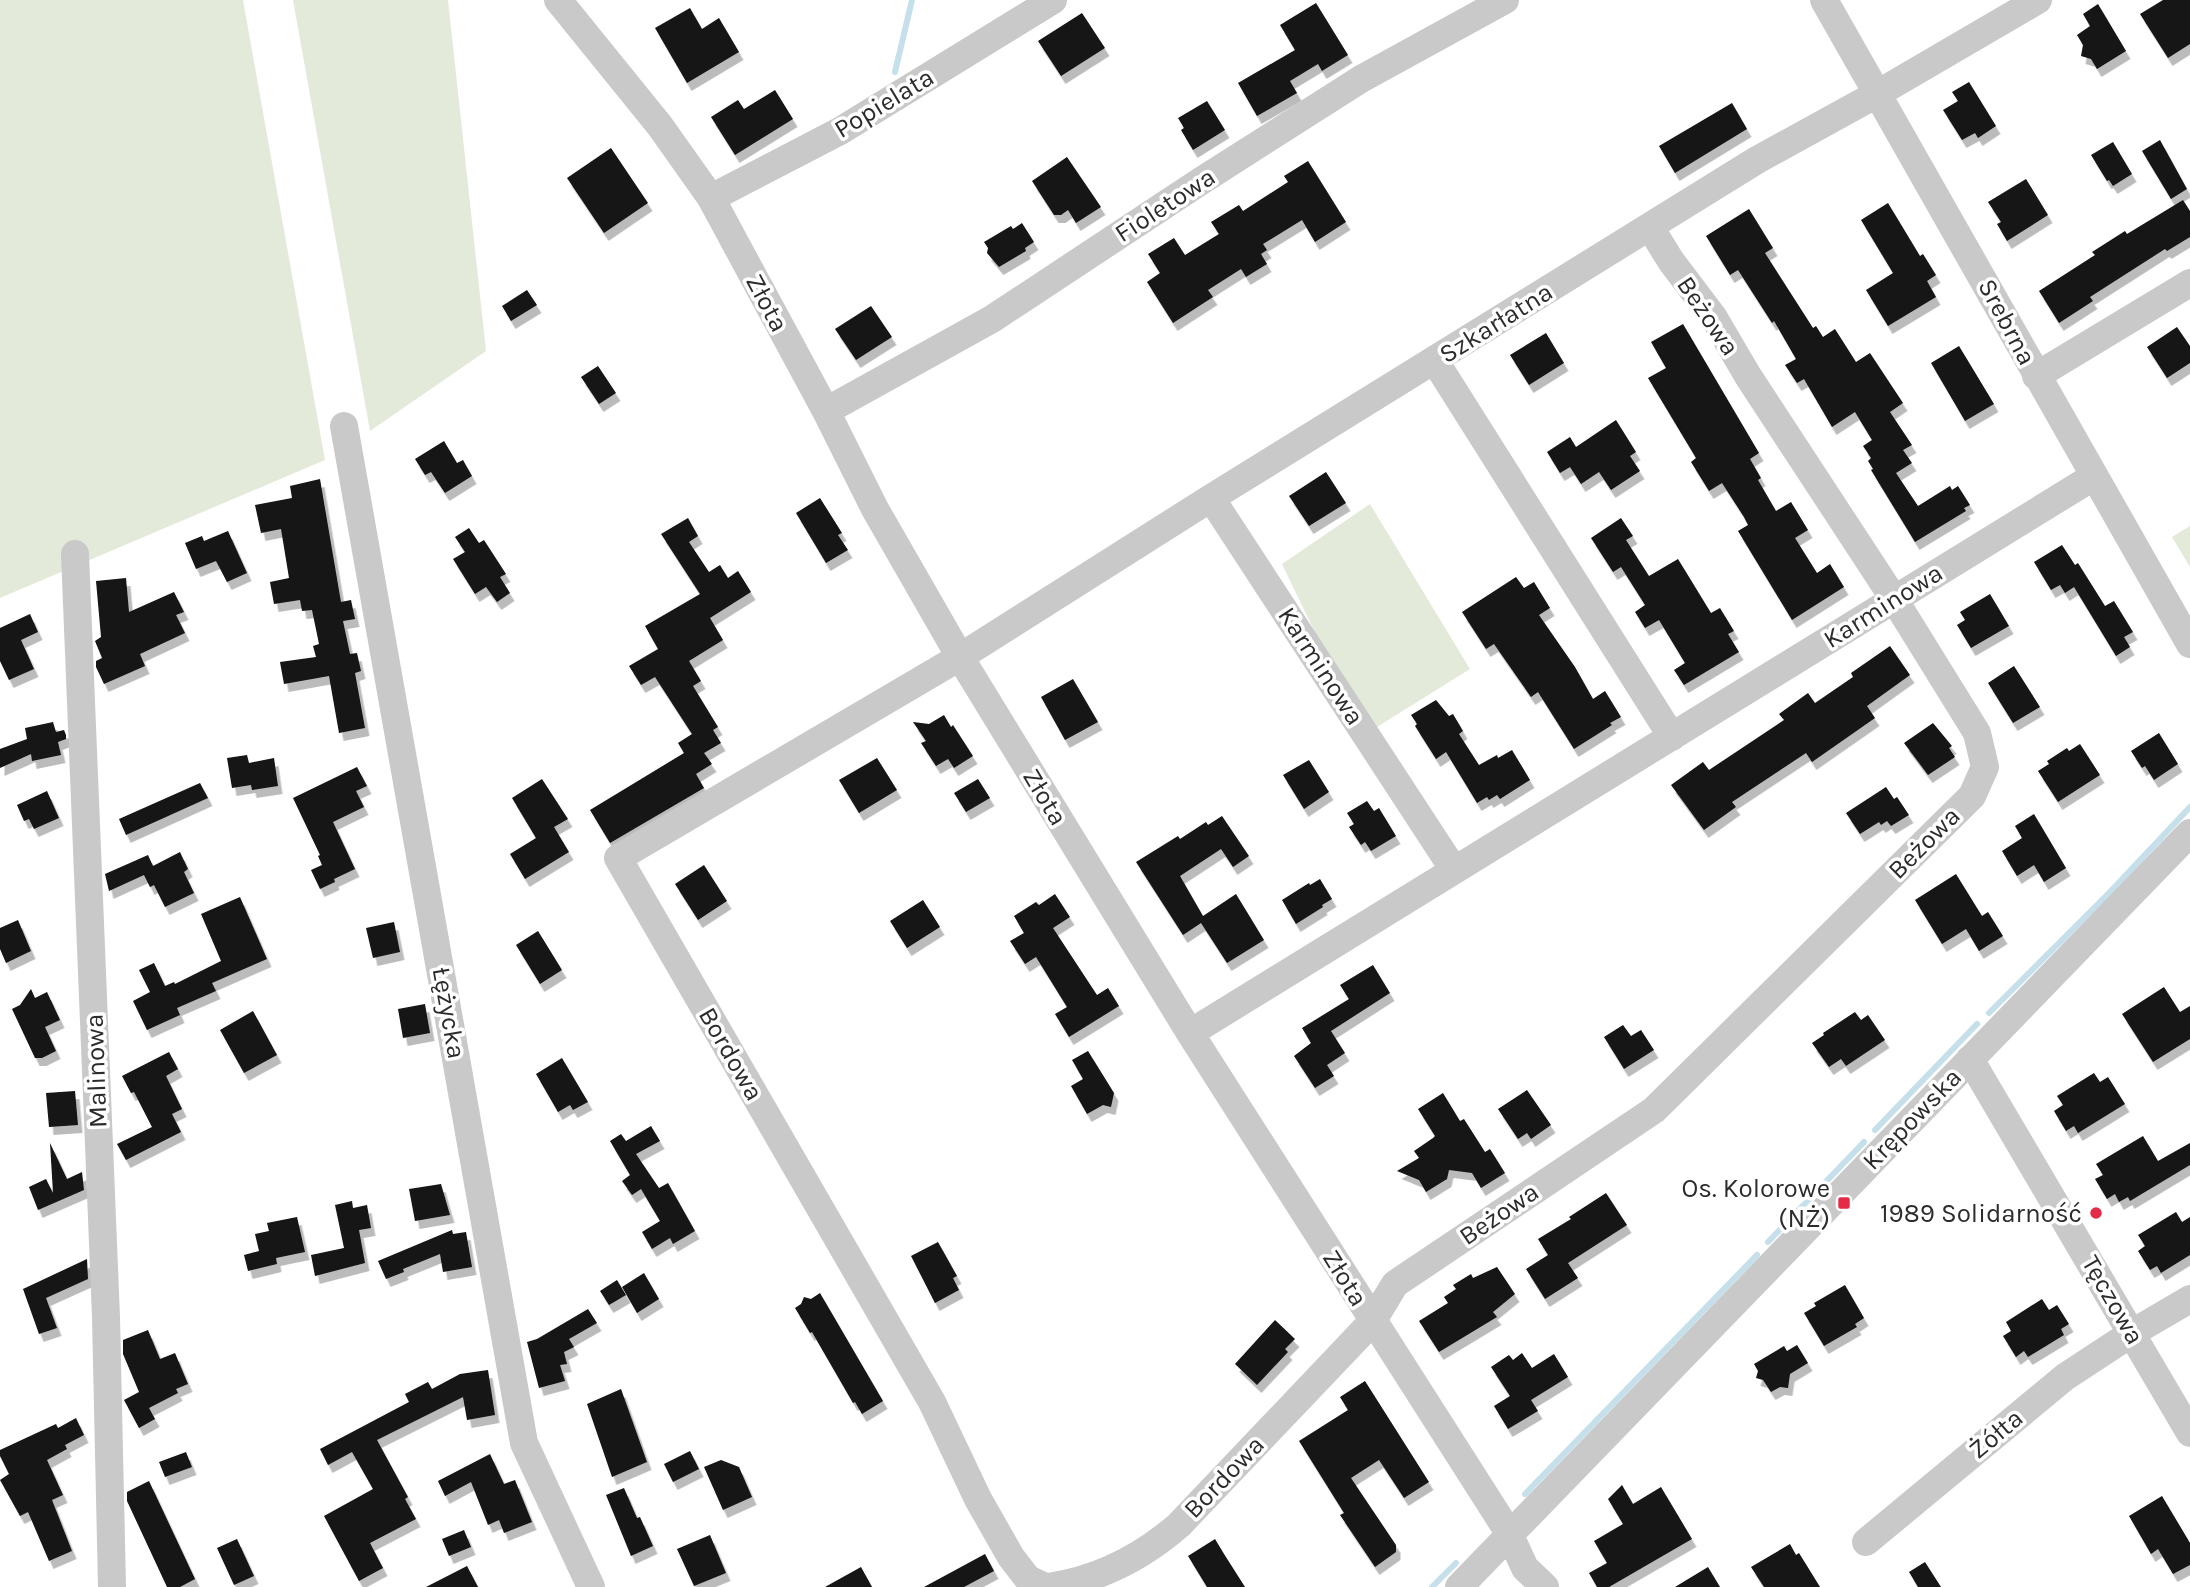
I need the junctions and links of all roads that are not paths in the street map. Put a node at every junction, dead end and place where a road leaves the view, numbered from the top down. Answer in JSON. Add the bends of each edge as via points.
{"nodes":[{"id":1,"x":558,"y":0,"type":"edge"},
{"id":2,"x":1052,"y":0,"type":"edge"},
{"id":3,"x":1505,"y":0,"type":"edge"},
{"id":4,"x":1824,"y":0,"type":"edge"},
{"id":5,"x":2038,"y":0,"type":"edge"},
{"id":6,"x":1877,"y":94,"type":"junction"},
{"id":7,"x":711,"y":198,"type":"junction"},
{"id":8,"x":1650,"y":227,"type":"junction"},
{"id":9,"x":2190,"y":283,"type":"edge"},
{"id":10,"x":1435,"y":361,"type":"junction"},
{"id":11,"x":2036,"y":376,"type":"junction"},
{"id":12,"x":826,"y":411,"type":"junction"},
{"id":13,"x":344,"y":426,"type":"dead end"},
{"id":14,"x":2094,"y":477,"type":"junction"},
{"id":15,"x":1211,"y":498,"type":"junction"},
{"id":16,"x":75,"y":554,"type":"dead end"},
{"id":17,"x":1894,"y":599,"type":"junction"},
{"id":18,"x":2190,"y":644,"type":"edge"},
{"id":19,"x":960,"y":657,"type":"junction"},
{"id":20,"x":1672,"y":737,"type":"junction"},
{"id":21,"x":2190,"y":833,"type":"edge"},
{"id":22,"x":1454,"y":870,"type":"junction"},
{"id":23,"x":1190,"y":1033,"type":"junction"},
{"id":24,"x":1970,"y":1059,"type":"junction"},
{"id":25,"x":2190,"y":1299,"type":"edge"},
{"id":26,"x":1372,"y":1322,"type":"junction"},
{"id":27,"x":2132,"y":1333,"type":"junction"},
{"id":28,"x":2190,"y":1433,"type":"edge"},
{"id":29,"x":1509,"y":1533,"type":"junction"},
{"id":30,"x":1866,"y":1542,"type":"dead end"},
{"id":31,"x":112,"y":1587,"type":"edge"},
{"id":32,"x":591,"y":1587,"type":"edge"},
{"id":33,"x":1046,"y":1587,"type":"edge"},
{"id":34,"x":1459,"y":1587,"type":"edge"},
{"id":35,"x":1545,"y":1587,"type":"edge"}],
"edges":[{"from":1,"to":7,"type":"street","name":"Złota","via":[[660,126]]},
{"from":2,"to":7,"type":"street","name":"Popielata","via":[[840,131]]},
{"from":3,"to":12,"type":"street","name":"Fioletowa","via":[[1361,79],[992,319]]},
{"from":4,"to":6,"type":"street","name":"Srebrna"},
{"from":5,"to":6,"type":"street","name":"Szkarłatna"},
{"from":6,"to":8,"type":"street","name":"Szkarłatna","via":[[1757,160]]},
{"from":6,"to":11,"type":"street","name":"Srebrna"},
{"from":7,"to":12,"type":"street","name":"Złota"},
{"from":8,"to":10,"type":"street","name":"Szkarłatna"},
{"from":8,"to":17,"type":"street","name":"Beżowa","via":[[1714,318]]},
{"from":9,"to":11,"type":"street"},
{"from":10,"to":15,"type":"street","name":"Szkarłatna"},
{"from":10,"to":20,"type":"street"},
{"from":11,"to":14,"type":"street","name":"Srebrna"},
{"from":12,"to":19,"type":"street","name":"Złota","via":[[875,509]]},
{"from":13,"to":32,"type":"street","name":"Łężycka","via":[[524,1443]]},
{"from":14,"to":17,"type":"street","name":"Karminowa"},
{"from":14,"to":18,"type":"street","name":"Srebrna"},
{"from":15,"to":19,"type":"street","name":"Szkarłatna"},
{"from":15,"to":22,"type":"street","name":"Karminowa"},
{"from":16,"to":31,"type":"street","name":"Malinowa","via":[[106,1317]]},
{"from":17,"to":20,"type":"street","name":"Karminowa"},
{"from":17,"to":26,"type":"street","name":"Beżowa","via":[[1977,733],[1985,768],[1972,796],[1654,1110],[1395,1284]]},
{"from":19,"to":23,"type":"street","name":"Złota"},
{"from":19,"to":33,"type":"street","name":"Bordowa","via":[[618,858],[932,1402],[1010,1557],[1028,1579]]},
{"from":20,"to":22,"type":"street","name":"Karminowa"},
{"from":21,"to":24,"type":"street","name":"Krępowska"},
{"from":22,"to":23,"type":"street","name":"Karminowa"},
{"from":23,"to":26,"type":"street","name":"Złota"},
{"from":24,"to":27,"type":"street","name":"Tęczowa"},
{"from":24,"to":29,"type":"street","name":"Krępowska"},
{"from":25,"to":27,"type":"street","name":"Żółta"},
{"from":26,"to":29,"type":"street","name":"Złota"},
{"from":26,"to":33,"type":"street","name":"Bordowa","via":[[1155,1546],[1076,1583]]},
{"from":27,"to":28,"type":"street","name":"Tęczowa"},
{"from":27,"to":30,"type":"street","name":"Żółta","via":[[2065,1377]]},
{"from":29,"to":34,"type":"street","name":"Krępowska"},
{"from":29,"to":35,"type":"street","name":"Złota","via":[[1525,1569]]}]}
